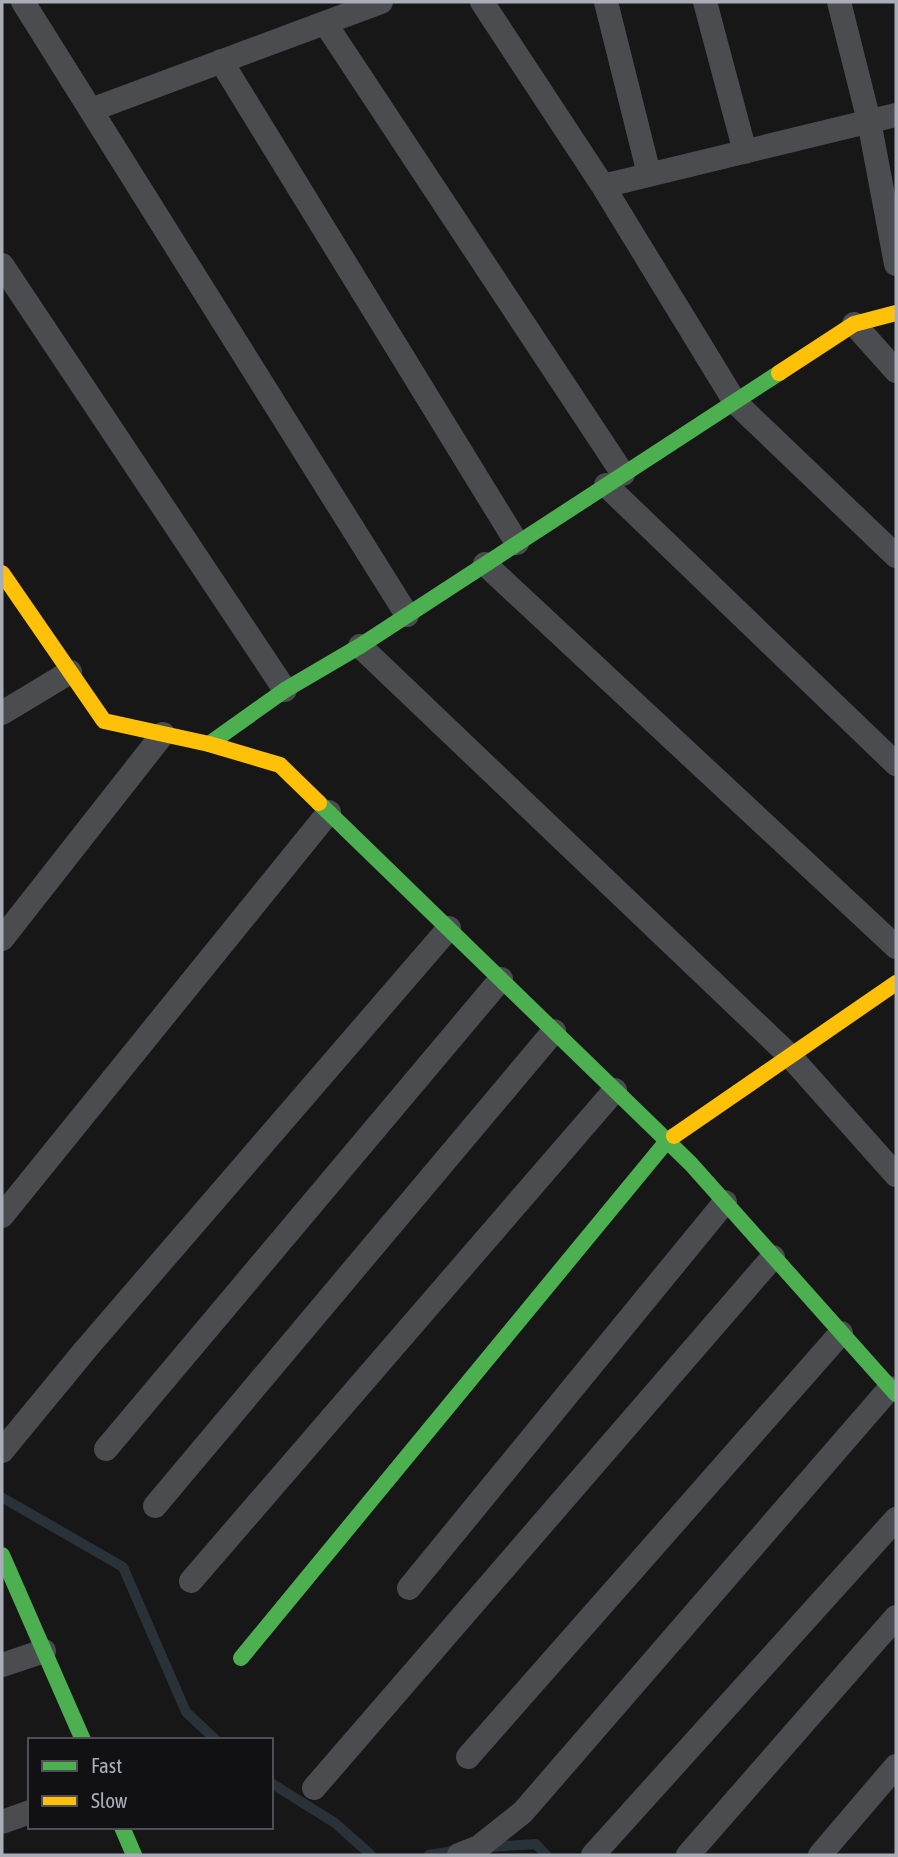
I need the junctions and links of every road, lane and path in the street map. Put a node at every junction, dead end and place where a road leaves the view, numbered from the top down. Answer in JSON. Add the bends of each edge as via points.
{"nodes":[{"id":1,"x":23,"y":2,"type":"edge"},
{"id":2,"x":381,"y":2,"type":"edge"},
{"id":3,"x":482,"y":2,"type":"edge"},
{"id":4,"x":606,"y":2,"type":"edge"},
{"id":5,"x":705,"y":2,"type":"edge"},
{"id":6,"x":839,"y":2,"type":"edge"},
{"id":7,"x":325,"y":23,"type":"junction"},
{"id":8,"x":220,"y":61,"type":"junction"},
{"id":9,"x":91,"y":110,"type":"junction"},
{"id":10,"x":896,"y":115,"type":"edge"},
{"id":11,"x":869,"y":121,"type":"junction"},
{"id":12,"x":745,"y":152,"type":"junction"},
{"id":13,"x":649,"y":174,"type":"junction"},
{"id":14,"x":603,"y":186,"type":"junction"},
{"id":15,"x":896,"y":264,"type":"edge"},
{"id":16,"x":2,"y":265,"type":"edge"},
{"id":17,"x":896,"y":313,"type":"edge"},
{"id":18,"x":854,"y":324,"type":"junction"},
{"id":19,"x":896,"y":371,"type":"edge"},
{"id":20,"x":735,"y":402,"type":"junction"},
{"id":21,"x":614,"y":480,"type":"junction"},
{"id":22,"x":517,"y":543,"type":"junction"},
{"id":23,"x":896,"y":555,"type":"edge"},
{"id":24,"x":485,"y":564,"type":"junction"},
{"id":25,"x":2,"y":573,"type":"edge"},
{"id":26,"x":407,"y":615,"type":"junction"},
{"id":27,"x":360,"y":646,"type":"junction"},
{"id":28,"x":71,"y":672,"type":"junction"},
{"id":29,"x":285,"y":690,"type":"junction"},
{"id":30,"x":2,"y":713,"type":"edge"},
{"id":31,"x":163,"y":734,"type":"junction"},
{"id":32,"x":209,"y":744,"type":"junction"},
{"id":33,"x":896,"y":764,"type":"edge"},
{"id":34,"x":329,"y":812,"type":"junction"},
{"id":35,"x":449,"y":928,"type":"junction"},
{"id":36,"x":2,"y":939,"type":"edge"},
{"id":37,"x":896,"y":947,"type":"edge"},
{"id":38,"x":501,"y":979,"type":"junction"},
{"id":39,"x":896,"y":983,"type":"edge"},
{"id":40,"x":554,"y":1031,"type":"junction"},
{"id":41,"x":790,"y":1056,"type":"junction"},
{"id":42,"x":615,"y":1090,"type":"junction"},
{"id":43,"x":667,"y":1141,"type":"junction"},
{"id":44,"x":896,"y":1175,"type":"edge"},
{"id":45,"x":725,"y":1202,"type":"junction"},
{"id":46,"x":2,"y":1216,"type":"edge"},
{"id":47,"x":773,"y":1257,"type":"junction"},
{"id":48,"x":841,"y":1333,"type":"junction"},
{"id":49,"x":893,"y":1391,"type":"edge"},
{"id":50,"x":106,"y":1449,"type":"dead end"},
{"id":51,"x":2,"y":1451,"type":"edge"},
{"id":52,"x":155,"y":1506,"type":"dead end"},
{"id":53,"x":896,"y":1519,"type":"edge"},
{"id":54,"x":2,"y":1555,"type":"edge"},
{"id":55,"x":191,"y":1581,"type":"dead end"},
{"id":56,"x":409,"y":1588,"type":"dead end"},
{"id":57,"x":896,"y":1616,"type":"edge"},
{"id":58,"x":44,"y":1651,"type":"junction"},
{"id":59,"x":241,"y":1658,"type":"dead end"},
{"id":60,"x":2,"y":1665,"type":"edge"},
{"id":61,"x":82,"y":1738,"type":"edge"},
{"id":62,"x":468,"y":1756,"type":"dead end"},
{"id":63,"x":896,"y":1766,"type":"edge"},
{"id":64,"x":314,"y":1788,"type":"dead end"},
{"id":65,"x":28,"y":1813,"type":"edge"},
{"id":66,"x":2,"y":1822,"type":"edge"},
{"id":67,"x":123,"y":1829,"type":"edge"},
{"id":68,"x":134,"y":1855,"type":"edge"},
{"id":69,"x":459,"y":1855,"type":"edge"},
{"id":70,"x":593,"y":1855,"type":"edge"},
{"id":71,"x":688,"y":1855,"type":"edge"},
{"id":72,"x":820,"y":1855,"type":"edge"}],
"edges":[{"from":1,"to":9,"type":"street"},
{"from":2,"to":7,"type":"street"},
{"from":3,"to":14,"type":"street"},
{"from":4,"to":13,"type":"street"},
{"from":5,"to":12,"type":"street"},
{"from":6,"to":11,"type":"street"},
{"from":7,"to":8,"type":"street"},
{"from":7,"to":21,"type":"street"},
{"from":8,"to":9,"type":"street"},
{"from":8,"to":22,"type":"street"},
{"from":9,"to":26,"type":"street"},
{"from":10,"to":11,"type":"street"},
{"from":11,"to":12,"type":"street"},
{"from":11,"to":15,"type":"street"},
{"from":12,"to":13,"type":"street"},
{"from":13,"to":14,"type":"street"},
{"from":14,"to":20,"type":"street"},
{"from":16,"to":29,"type":"street"},
{"from":17,"to":18,"type":"street"},
{"from":18,"to":19,"type":"street"},
{"from":18,"to":20,"type":"street"},
{"from":20,"to":21,"type":"street"},
{"from":20,"to":23,"type":"street"},
{"from":21,"to":22,"type":"street"},
{"from":21,"to":33,"type":"street"},
{"from":22,"to":24,"type":"street"},
{"from":24,"to":26,"type":"street"},
{"from":24,"to":37,"type":"street"},
{"from":25,"to":28,"type":"street"},
{"from":26,"to":27,"type":"street"},
{"from":27,"to":29,"type":"street"},
{"from":27,"to":41,"type":"street"},
{"from":28,"to":30,"type":"street"},
{"from":28,"to":31,"type":"street","via":[[104,721]]},
{"from":29,"to":32,"type":"street"},
{"from":31,"to":32,"type":"street"},
{"from":31,"to":36,"type":"street"},
{"from":32,"to":34,"type":"street","via":[[281,765]]},
{"from":34,"to":35,"type":"street"},
{"from":34,"to":46,"type":"street"},
{"from":35,"to":38,"type":"street"},
{"from":35,"to":51,"type":"street"},
{"from":38,"to":40,"type":"street"},
{"from":38,"to":50,"type":"street"},
{"from":39,"to":41,"type":"street"},
{"from":40,"to":42,"type":"street"},
{"from":40,"to":52,"type":"street"},
{"from":41,"to":43,"type":"street"},
{"from":41,"to":44,"type":"street"},
{"from":42,"to":43,"type":"street"},
{"from":42,"to":55,"type":"street"},
{"from":43,"to":45,"type":"street"},
{"from":43,"to":59,"type":"street"},
{"from":45,"to":47,"type":"street"},
{"from":45,"to":56,"type":"street"},
{"from":47,"to":48,"type":"street"},
{"from":47,"to":64,"type":"street"},
{"from":48,"to":49,"type":"street"},
{"from":48,"to":62,"type":"street"},
{"from":49,"to":69,"type":"street","via":[[523,1812],[479,1847]]},
{"from":53,"to":70,"type":"street"},
{"from":54,"to":58,"type":"street"},
{"from":57,"to":71,"type":"street"},
{"from":58,"to":60,"type":"street"},
{"from":58,"to":61,"type":"street"},
{"from":63,"to":72,"type":"street"},
{"from":65,"to":66,"type":"street"},
{"from":67,"to":68,"type":"street"}]}
